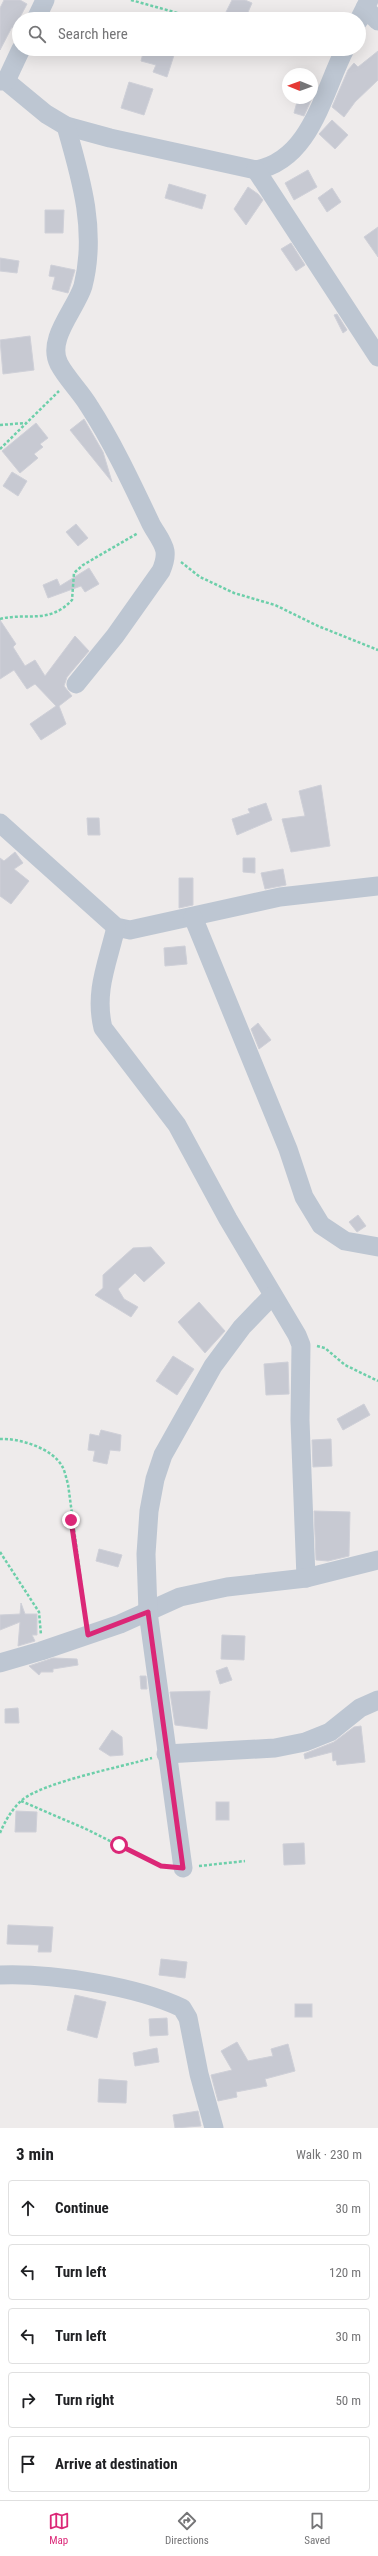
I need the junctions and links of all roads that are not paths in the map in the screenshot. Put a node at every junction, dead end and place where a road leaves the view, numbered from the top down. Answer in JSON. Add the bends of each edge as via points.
{"nodes":[{"id":1,"x":45,"y":0,"type":"edge"},
{"id":2,"x":364,"y":9,"type":"edge"},
{"id":3,"x":39,"y":12,"type":"edge"},
{"id":4,"x":378,"y":21,"type":"edge"},
{"id":5,"x":17,"y":56,"type":"edge"},
{"id":6,"x":342,"y":56,"type":"edge"},
{"id":7,"x":3,"y":81,"type":"edge"},
{"id":8,"x":66,"y":126,"type":"junction"},
{"id":9,"x":256,"y":170,"type":"junction"},
{"id":10,"x":378,"y":357,"type":"edge"},
{"id":11,"x":76,"y":684,"type":"dead end"},
{"id":12,"x":0,"y":823,"type":"edge"},
{"id":13,"x":378,"y":886,"type":"edge"},
{"id":14,"x":193,"y":916,"type":"junction"},
{"id":15,"x":116,"y":927,"type":"junction"},
{"id":16,"x":378,"y":1248,"type":"edge"},
{"id":17,"x":272,"y":1296,"type":"junction"},
{"id":18,"x":378,"y":1560,"type":"edge"},
{"id":19,"x":306,"y":1578,"type":"junction"},
{"id":20,"x":148,"y":1612,"type":"junction"},
{"id":21,"x":0,"y":1663,"type":"edge"},
{"id":22,"x":378,"y":1700,"type":"edge"},
{"id":23,"x":166,"y":1754,"type":"junction"},
{"id":24,"x":183,"y":1868,"type":"road end"},
{"id":25,"x":0,"y":1975,"type":"edge"},
{"id":26,"x":214,"y":2128,"type":"edge"}],
"edges":[{"from":1,"to":3,"type":"street"},
{"from":2,"to":4,"type":"street"},
{"from":5,"to":7,"type":"street"},
{"from":6,"to":9,"type":"street","via":[[307,134],[289,155],[270,167]]},
{"from":7,"to":8,"type":"street"},
{"from":8,"to":9,"type":"street","via":[[117,140]]},
{"from":8,"to":11,"type":"street","via":[[84,188],[88,258],[82,287],[62,332],[56,353],[59,364],[90,406],[164,549],[165,561],[161,571],[115,636]]},
{"from":9,"to":10,"type":"street"},
{"from":12,"to":15,"type":"street"},
{"from":13,"to":14,"type":"street","via":[[280,897]]},
{"from":14,"to":15,"type":"street","via":[[130,930]]},
{"from":14,"to":16,"type":"street","via":[[285,1142],[304,1197],[321,1225],[345,1241]]},
{"from":15,"to":17,"type":"street","via":[[100,991],[99,1010],[103,1028],[177,1125]]},
{"from":17,"to":19,"type":"street","via":[[297,1335],[300,1345]]},
{"from":17,"to":20,"type":"street","via":[[242,1327],[213,1366],[162,1455],[149,1511],[146,1554]]},
{"from":18,"to":19,"type":"street"},
{"from":19,"to":20,"type":"street","via":[[205,1590],[180,1596]]},
{"from":20,"to":21,"type":"street","via":[[88,1635]]},
{"from":20,"to":23,"type":"street"},
{"from":22,"to":23,"type":"street","via":[[360,1708],[330,1732],[305,1742],[275,1748]]},
{"from":23,"to":24,"type":"street"},
{"from":25,"to":26,"type":"street","via":[[24,1974],[64,1978],[146,1996],[182,2008],[188,2018],[199,2074]]}]}
